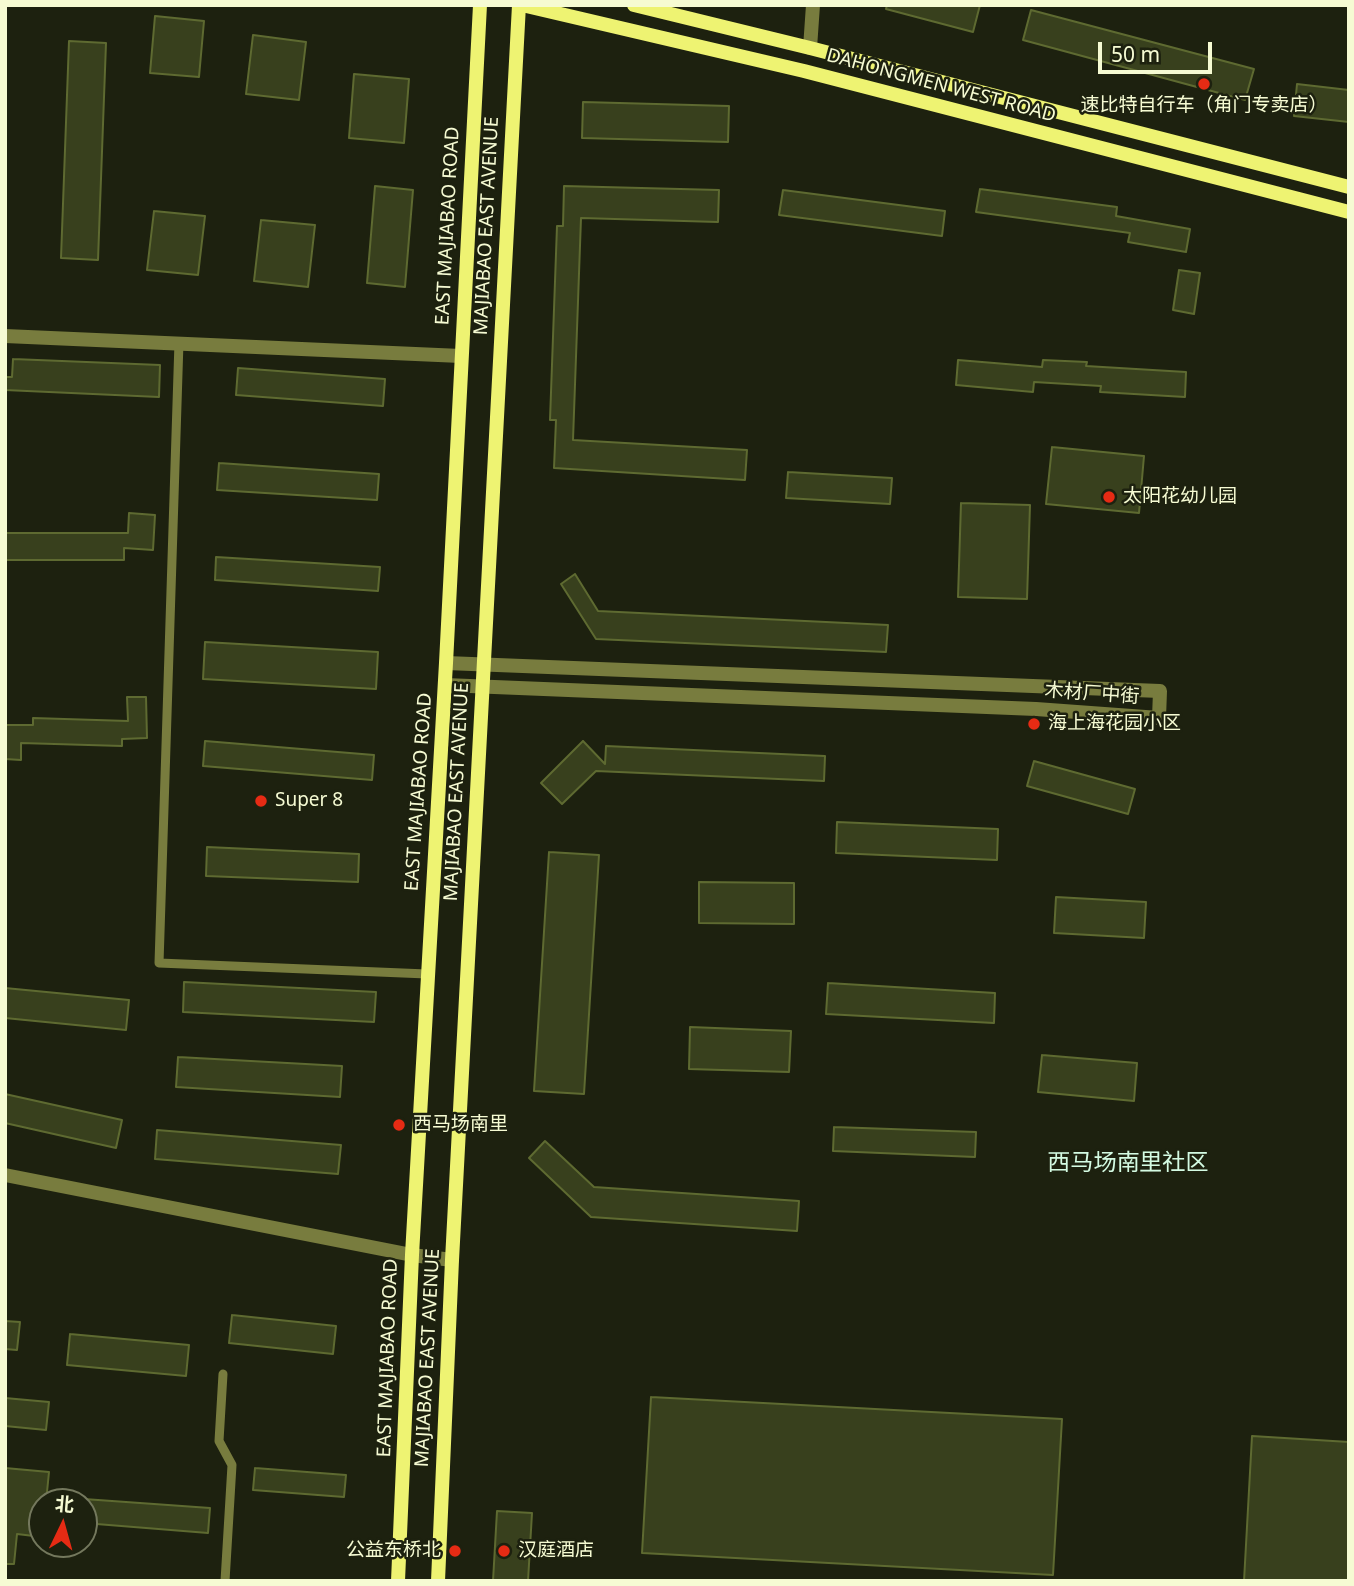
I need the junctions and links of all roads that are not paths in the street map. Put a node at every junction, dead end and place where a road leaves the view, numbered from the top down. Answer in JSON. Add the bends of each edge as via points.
{"nodes":[{"id":1,"x":480,"y":5,"type":"edge"},
{"id":2,"x":520,"y":5,"type":"edge"},
{"id":3,"x":634,"y":5,"type":"edge"},
{"id":4,"x":813,"y":5,"type":"edge"},
{"id":5,"x":810,"y":48,"type":"junction"},
{"id":6,"x":1349,"y":187,"type":"edge"},
{"id":7,"x":1349,"y":212,"type":"edge"},
{"id":8,"x":5,"y":336,"type":"edge"},
{"id":9,"x":179,"y":342,"type":"junction"},
{"id":10,"x":461,"y":356,"type":"junction"},
{"id":11,"x":446,"y":663,"type":"junction"},
{"id":12,"x":483,"y":664,"type":"junction"},
{"id":13,"x":445,"y":685,"type":"junction"},
{"id":14,"x":481,"y":687,"type":"junction"},
{"id":15,"x":427,"y":974,"type":"junction"},
{"id":16,"x":5,"y":1175,"type":"edge"},
{"id":17,"x":412,"y":1255,"type":"junction"},
{"id":18,"x":452,"y":1260,"type":"junction"},
{"id":19,"x":223,"y":1374,"type":"dead end"},
{"id":20,"x":225,"y":1581,"type":"edge"},
{"id":21,"x":398,"y":1581,"type":"edge"},
{"id":22,"x":438,"y":1581,"type":"edge"}],
"edges":[{"from":1,"to":10,"type":"main road","name":"EAST MAJIABAO ROAD"},
{"from":2,"to":7,"type":"main road","name":"DAHONGMEN WEST ROAD","via":[[804,71]]},
{"from":2,"to":12,"type":"main road","name":"MAJIABAO EAST AVENUE"},
{"from":3,"to":5,"type":"main road","name":"DAHONGMEN WEST ROAD"},
{"from":4,"to":5,"type":"street"},
{"from":5,"to":6,"type":"main road","name":"DAHONGMEN WEST ROAD"},
{"from":8,"to":9,"type":"street"},
{"from":9,"to":10,"type":"street"},
{"from":9,"to":15,"type":"lane","via":[[159,963]]},
{"from":10,"to":11,"type":"main road","name":"EAST MAJIABAO ROAD"},
{"from":11,"to":12,"type":"street"},
{"from":11,"to":13,"type":"main road","name":"EAST MAJIABAO ROAD"},
{"from":12,"to":14,"type":"main road","name":"MAJIABAO EAST AVENUE"},
{"from":12,"to":14,"type":"street","name":"木材厂中街","via":[[1160,691],[1159,718]]},
{"from":13,"to":14,"type":"street","name":"木材厂中街"},
{"from":13,"to":15,"type":"main road","name":"EAST MAJIABAO ROAD"},
{"from":14,"to":18,"type":"main road","name":"MAJIABAO EAST AVENUE"},
{"from":15,"to":17,"type":"main road","name":"EAST MAJIABAO ROAD"},
{"from":16,"to":17,"type":"street"},
{"from":17,"to":18,"type":"street"},
{"from":17,"to":21,"type":"main road","name":"EAST MAJIABAO ROAD"},
{"from":18,"to":22,"type":"main road","name":"MAJIABAO EAST AVENUE"},
{"from":19,"to":20,"type":"lane","via":[[219,1441],[232,1465]]}]}
